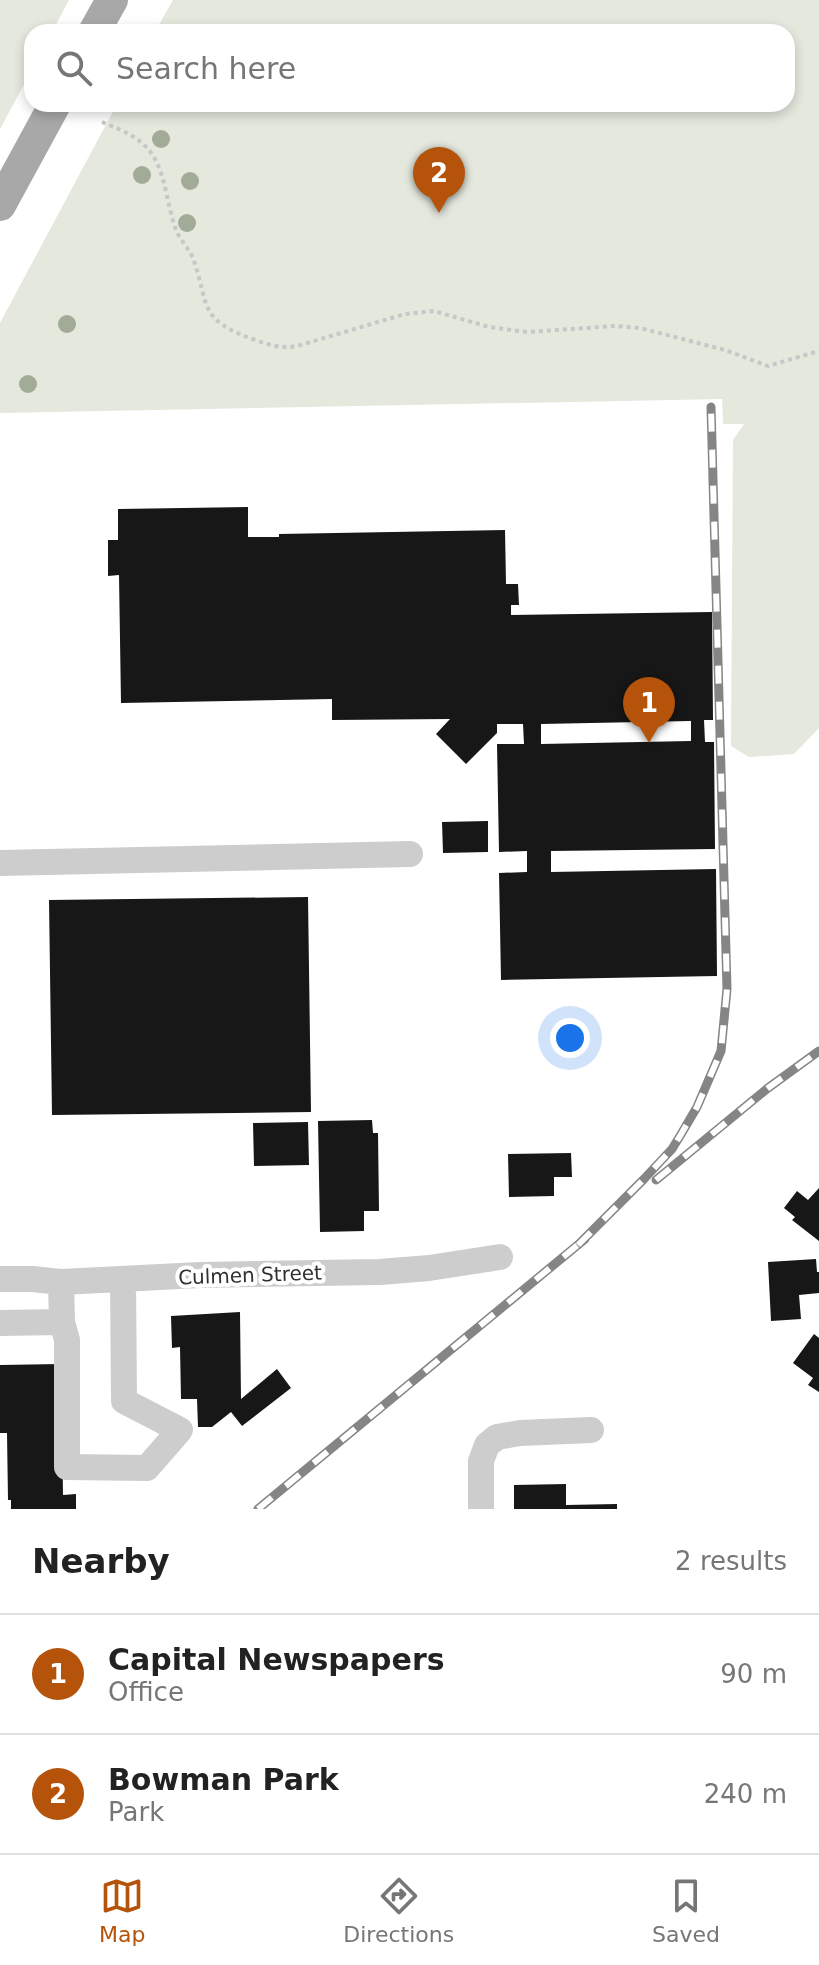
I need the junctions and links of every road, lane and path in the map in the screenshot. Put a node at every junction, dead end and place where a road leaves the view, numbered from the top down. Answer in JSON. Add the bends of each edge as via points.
{"nodes":[{"id":1,"x":112,"y":0,"type":"edge"},
{"id":2,"x":98,"y":24,"type":"edge"},
{"id":3,"x":51,"y":112,"type":"edge"},
{"id":4,"x":102,"y":122,"type":"dead end"},
{"id":5,"x":0,"y":205,"type":"edge"},
{"id":6,"x":819,"y":351,"type":"edge"},
{"id":7,"x":410,"y":854,"type":"dead end"},
{"id":8,"x":0,"y":863,"type":"edge"},
{"id":9,"x":500,"y":1257,"type":"dead end"},
{"id":10,"x":0,"y":1279,"type":"edge"},
{"id":11,"x":123,"y":1279,"type":"junction"},
{"id":12,"x":61,"y":1282,"type":"junction"},
{"id":13,"x":62,"y":1322,"type":"junction"},
{"id":14,"x":0,"y":1323,"type":"edge"},
{"id":15,"x":591,"y":1430,"type":"dead end"},
{"id":16,"x":481,"y":1509,"type":"edge"}],
"edges":[{"from":1,"to":2,"type":"main road"},
{"from":3,"to":5,"type":"main road"},
{"from":4,"to":6,"type":"path","via":[[132,134],[150,152],[177,232],[192,256],[204,305],[218,322],[274,346],[286,349],[405,314],[434,311],[527,332],[640,328],[768,366]]},
{"from":7,"to":8,"type":"street"},
{"from":9,"to":11,"type":"street","name":"Culmen Street","via":[[380,1272]]},
{"from":10,"to":12,"type":"street","name":"Culmen Street"},
{"from":11,"to":12,"type":"street","name":"Culmen Street"},
{"from":11,"to":13,"type":"street","via":[[124,1401],[180,1430],[147,1468],[67,1467],[67,1340]]},
{"from":12,"to":13,"type":"street"},
{"from":13,"to":14,"type":"street"},
{"from":15,"to":16,"type":"street","via":[[497,1437],[481,1461]]}]}
